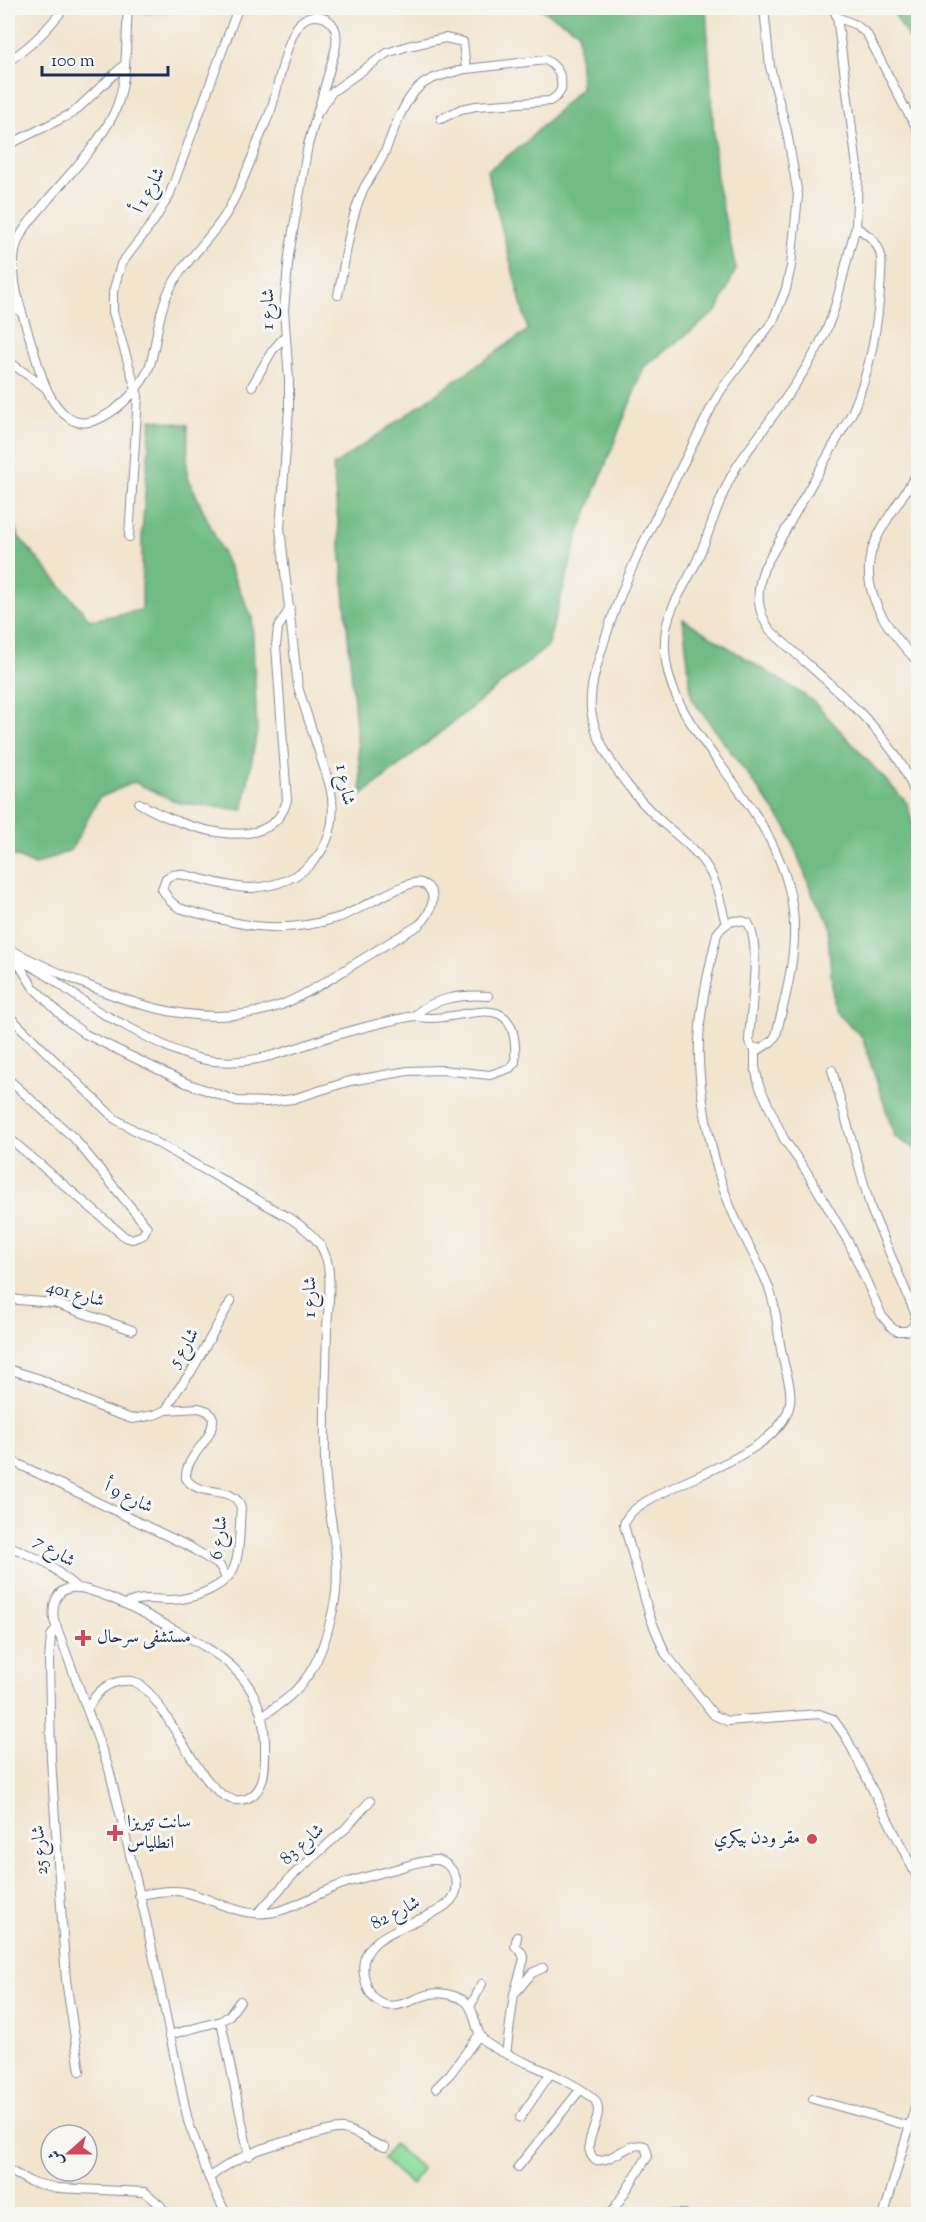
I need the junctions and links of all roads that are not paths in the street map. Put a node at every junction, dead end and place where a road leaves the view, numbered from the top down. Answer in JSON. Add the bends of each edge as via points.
{"nodes":[{"id":1,"x":64,"y":8,"type":"edge"},
{"id":2,"x":128,"y":8,"type":"edge"},
{"id":3,"x":238,"y":8,"type":"edge"},
{"id":4,"x":764,"y":8,"type":"edge"},
{"id":5,"x":833,"y":8,"type":"edge"},
{"id":6,"x":322,"y":12,"type":"edge"},
{"id":7,"x":837,"y":17,"type":"junction"},
{"id":8,"x":8,"y":61,"type":"edge"},
{"id":9,"x":124,"y":65,"type":"junction"},
{"id":10,"x":466,"y":69,"type":"junction"},
{"id":11,"x":315,"y":118,"type":"junction"},
{"id":12,"x":441,"y":119,"type":"dead end"},
{"id":13,"x":918,"y":130,"type":"edge"},
{"id":14,"x":8,"y":146,"type":"edge"},
{"id":15,"x":856,"y":227,"type":"junction"},
{"id":16,"x":11,"y":267,"type":"edge"},
{"id":17,"x":338,"y":295,"type":"dead end"},
{"id":18,"x":8,"y":303,"type":"edge"},
{"id":19,"x":21,"y":312,"type":"junction"},
{"id":20,"x":285,"y":336,"type":"junction"},
{"id":21,"x":8,"y":361,"type":"edge"},
{"id":22,"x":252,"y":386,"type":"dead end"},
{"id":23,"x":136,"y":387,"type":"junction"},
{"id":24,"x":46,"y":388,"type":"junction"},
{"id":25,"x":918,"y":471,"type":"edge"},
{"id":26,"x":129,"y":537,"type":"dead end"},
{"id":27,"x":290,"y":608,"type":"junction"},
{"id":28,"x":918,"y":663,"type":"edge"},
{"id":29,"x":918,"y":801,"type":"edge"},
{"id":30,"x":139,"y":803,"type":"dead end"},
{"id":31,"x":726,"y":924,"type":"junction"},
{"id":32,"x":11,"y":953,"type":"edge"},
{"id":33,"x":488,"y":996,"type":"dead end"},
{"id":34,"x":8,"y":1015,"type":"edge"},
{"id":35,"x":414,"y":1016,"type":"junction"},
{"id":36,"x":755,"y":1048,"type":"junction"},
{"id":37,"x":832,"y":1070,"type":"dead end"},
{"id":38,"x":8,"y":1079,"type":"edge"},
{"id":39,"x":8,"y":1137,"type":"edge"},
{"id":40,"x":8,"y":1297,"type":"edge"},
{"id":41,"x":231,"y":1301,"type":"dead end"},
{"id":42,"x":132,"y":1330,"type":"dead end"},
{"id":43,"x":8,"y":1369,"type":"edge"},
{"id":44,"x":166,"y":1410,"type":"junction"},
{"id":45,"x":8,"y":1459,"type":"edge"},
{"id":46,"x":12,"y":1547,"type":"dead end"},
{"id":47,"x":226,"y":1578,"type":"junction"},
{"id":48,"x":76,"y":1587,"type":"junction"},
{"id":49,"x":126,"y":1604,"type":"junction"},
{"id":50,"x":57,"y":1627,"type":"junction"},
{"id":51,"x":88,"y":1708,"type":"junction"},
{"id":52,"x":263,"y":1715,"type":"junction"},
{"id":53,"x":370,"y":1801,"type":"dead end"},
{"id":54,"x":918,"y":1879,"type":"edge"},
{"id":55,"x":139,"y":1895,"type":"junction"},
{"id":56,"x":258,"y":1913,"type":"junction"},
{"id":57,"x":517,"y":1937,"type":"dead end"},
{"id":58,"x":543,"y":1968,"type":"dead end"},
{"id":59,"x":482,"y":1984,"type":"dead end"},
{"id":60,"x":514,"y":1994,"type":"junction"},
{"id":61,"x":240,"y":2001,"type":"dead end"},
{"id":62,"x":471,"y":2005,"type":"junction"},
{"id":63,"x":221,"y":2021,"type":"junction"},
{"id":64,"x":169,"y":2035,"type":"junction"},
{"id":65,"x":479,"y":2035,"type":"junction"},
{"id":66,"x":506,"y":2054,"type":"junction"},
{"id":67,"x":80,"y":2071,"type":"dead end"},
{"id":68,"x":550,"y":2074,"type":"junction"},
{"id":69,"x":436,"y":2088,"type":"dead end"},
{"id":70,"x":580,"y":2091,"type":"junction"},
{"id":71,"x":918,"y":2097,"type":"edge"},
{"id":72,"x":813,"y":2099,"type":"dead end"},
{"id":73,"x":519,"y":2118,"type":"dead end"},
{"id":74,"x":909,"y":2126,"type":"junction"},
{"id":75,"x":385,"y":2147,"type":"dead end"},
{"id":76,"x":249,"y":2156,"type":"junction"},
{"id":77,"x":518,"y":2167,"type":"dead end"},
{"id":78,"x":8,"y":2170,"type":"edge"},
{"id":79,"x":209,"y":2178,"type":"junction"},
{"id":80,"x":166,"y":2214,"type":"edge"},
{"id":81,"x":226,"y":2214,"type":"edge"},
{"id":82,"x":611,"y":2214,"type":"edge"},
{"id":83,"x":672,"y":2214,"type":"edge"},
{"id":84,"x":685,"y":2214,"type":"edge"},
{"id":85,"x":884,"y":2214,"type":"edge"}],
"edges":[{"from":1,"to":8,"type":"street","via":[[29,47]]},
{"from":2,"to":9,"type":"street"},
{"from":3,"to":23,"type":"street","name":"شارع 1 أ","via":[[169,196],[121,264],[114,285],[113,312]]},
{"from":4,"to":31,"type":"street","via":[[770,67],[798,195],[786,289],[773,321],[711,408],[638,553],[609,625],[591,693],[591,711],[606,752],[625,782],[689,844],[710,871]]},
{"from":5,"to":7,"type":"street"},
{"from":6,"to":11,"type":"street","name":"شارع 1","via":[[334,26],[337,42]]},
{"from":6,"to":23,"type":"street","name":"شارع 1","via":[[299,25],[236,198],[177,276],[159,319],[150,366]]},
{"from":7,"to":13,"type":"street","via":[[867,34]]},
{"from":7,"to":15,"type":"street","via":[[858,174]]},
{"from":9,"to":14,"type":"street","via":[[73,113]]},
{"from":9,"to":16,"type":"street","via":[[122,88],[113,114],[97,140],[30,221]]},
{"from":10,"to":11,"type":"street","via":[[463,42],[457,39],[402,48],[375,60],[332,92]]},
{"from":10,"to":12,"type":"street","via":[[546,60],[559,72],[561,90],[550,101],[476,106]]},
{"from":10,"to":17,"type":"street","via":[[423,84],[399,119],[364,188],[351,224]]},
{"from":11,"to":20,"type":"street","name":"شارع 1","via":[[289,255]]},
{"from":15,"to":29,"type":"street","via":[[881,252],[880,298],[868,370],[852,413],[764,568],[758,607],[770,630],[880,735],[903,768]]},
{"from":15,"to":36,"type":"street","via":[[822,340],[731,476],[666,625],[666,668],[677,699],[758,818],[788,883],[794,922],[790,975],[776,1035],[766,1046]]},
{"from":16,"to":19,"type":"street"},
{"from":18,"to":19,"type":"street"},
{"from":19,"to":24,"type":"street"},
{"from":20,"to":22,"type":"street"},
{"from":20,"to":27,"type":"street","name":"شارع 1","via":[[289,410],[280,528]]},
{"from":21,"to":24,"type":"street"},
{"from":23,"to":24,"type":"street","via":[[112,412],[80,423],[63,412]]},
{"from":23,"to":26,"type":"street","name":"شارع 1 أ"},
{"from":25,"to":28,"type":"street","via":[[873,546],[870,567],[876,605]]},
{"from":27,"to":30,"type":"street","via":[[278,628],[276,646],[287,800],[280,817],[266,828],[240,835],[225,834],[164,816]]},
{"from":27,"to":32,"type":"street","name":"شارع 1","via":[[298,687],[333,801],[328,838],[317,858],[285,881],[245,888],[180,874],[166,878],[162,884],[164,895],[179,908],[196,913],[253,927],[278,928],[338,918],[412,882],[422,883],[432,894],[433,904],[426,919],[283,1004],[225,1016],[173,1013],[93,987]]},
{"from":31,"to":36,"type":"street","via":[[743,921],[752,930],[749,1041]]},
{"from":31,"to":54,"type":"street","via":[[717,934],[703,1005],[699,1042],[703,1094],[725,1193],[774,1302],[790,1403],[781,1424],[767,1438],[650,1499],[628,1513],[624,1525],[650,1617],[665,1653],[714,1715],[727,1721],[819,1714],[833,1719],[846,1737]]},
{"from":32,"to":35,"type":"street","via":[[105,1015],[184,1054],[215,1061],[242,1063],[273,1057]]},
{"from":32,"to":35,"type":"street","via":[[47,1002],[85,1034],[186,1083],[237,1101],[287,1100],[350,1081],[408,1071],[490,1075],[510,1068],[515,1062],[512,1032],[501,1013],[477,1011],[431,1019]]},
{"from":33,"to":35,"type":"street","via":[[443,1000]]},
{"from":34,"to":52,"type":"street","name":"شارع 1","via":[[115,1119],[293,1220],[312,1233],[323,1250],[329,1272],[325,1463],[337,1552],[337,1588],[327,1634],[312,1671],[284,1703]]},
{"from":36,"to":37,"type":"street","via":[[756,1077],[784,1139],[849,1243],[882,1316],[891,1328],[907,1331],[915,1326],[916,1315],[871,1209]]},
{"from":38,"to":39,"type":"street","via":[[74,1138],[147,1227],[143,1235],[125,1237]]},
{"from":40,"to":42,"type":"street","name":"شارع 401","via":[[54,1303]]},
{"from":41,"to":44,"type":"street","name":"شارع 5"},
{"from":43,"to":44,"type":"street","via":[[132,1419]]},
{"from":44,"to":47,"type":"street","name":"شارع 6","via":[[203,1408],[213,1418],[210,1431],[187,1467],[186,1478],[194,1487],[230,1495],[239,1501],[237,1555]]},
{"from":45,"to":47,"type":"street","name":"شارع 9 أ","via":[[190,1547],[220,1566]]},
{"from":46,"to":48,"type":"street","name":"شارع 7","via":[[47,1563]]},
{"from":47,"to":49,"type":"street","name":"شارع 6","via":[[186,1598],[135,1599]]},
{"from":48,"to":49,"type":"street"},
{"from":48,"to":50,"type":"street","via":[[61,1591],[57,1597],[53,1612]]},
{"from":49,"to":52,"type":"street","via":[[225,1659],[244,1679]]},
{"from":50,"to":51,"type":"street"},
{"from":50,"to":67,"type":"street","name":"شارع 25","via":[[51,1636],[49,1660],[51,1759],[66,1980]]},
{"from":51,"to":52,"type":"street","via":[[104,1688],[134,1681],[150,1695],[213,1787],[229,1800],[238,1801],[255,1794],[262,1781]]},
{"from":51,"to":55,"type":"street","via":[[109,1769]]},
{"from":53,"to":56,"type":"street","name":"شارع 83"},
{"from":55,"to":56,"type":"street","name":"شارع 82","via":[[181,1892],[234,1910]]},
{"from":55,"to":64,"type":"street"},
{"from":56,"to":62,"type":"street","name":"شارع 82","via":[[284,1909],[373,1875],[431,1860],[442,1862],[455,1876],[456,1895],[438,1911],[373,1944],[363,1971],[369,1992],[386,2005],[399,2005],[436,1993],[460,1997]]},
{"from":57,"to":60,"type":"street","via":[[515,1946],[524,1959]]},
{"from":58,"to":60,"type":"street","via":[[532,1973]]},
{"from":59,"to":62,"type":"street"},
{"from":60,"to":66,"type":"street"},
{"from":61,"to":63,"type":"street"},
{"from":62,"to":65,"type":"street"},
{"from":63,"to":64,"type":"street"},
{"from":63,"to":76,"type":"street"},
{"from":64,"to":79,"type":"street","via":[[188,2121]]},
{"from":65,"to":66,"type":"street"},
{"from":65,"to":69,"type":"street"},
{"from":66,"to":68,"type":"street"},
{"from":68,"to":70,"type":"street"},
{"from":68,"to":73,"type":"street"},
{"from":70,"to":77,"type":"street"},
{"from":70,"to":82,"type":"street","via":[[598,2106],[589,2146],[595,2160],[638,2145],[645,2146],[648,2152]]},
{"from":71,"to":74,"type":"street"},
{"from":72,"to":74,"type":"street"},
{"from":74,"to":85,"type":"street"},
{"from":75,"to":76,"type":"street","via":[[341,2129],[281,2142]]},
{"from":76,"to":79,"type":"street"},
{"from":78,"to":80,"type":"street","via":[[31,2182],[57,2188],[145,2192]]},
{"from":79,"to":81,"type":"street"},
{"from":83,"to":84,"type":"street"}]}
